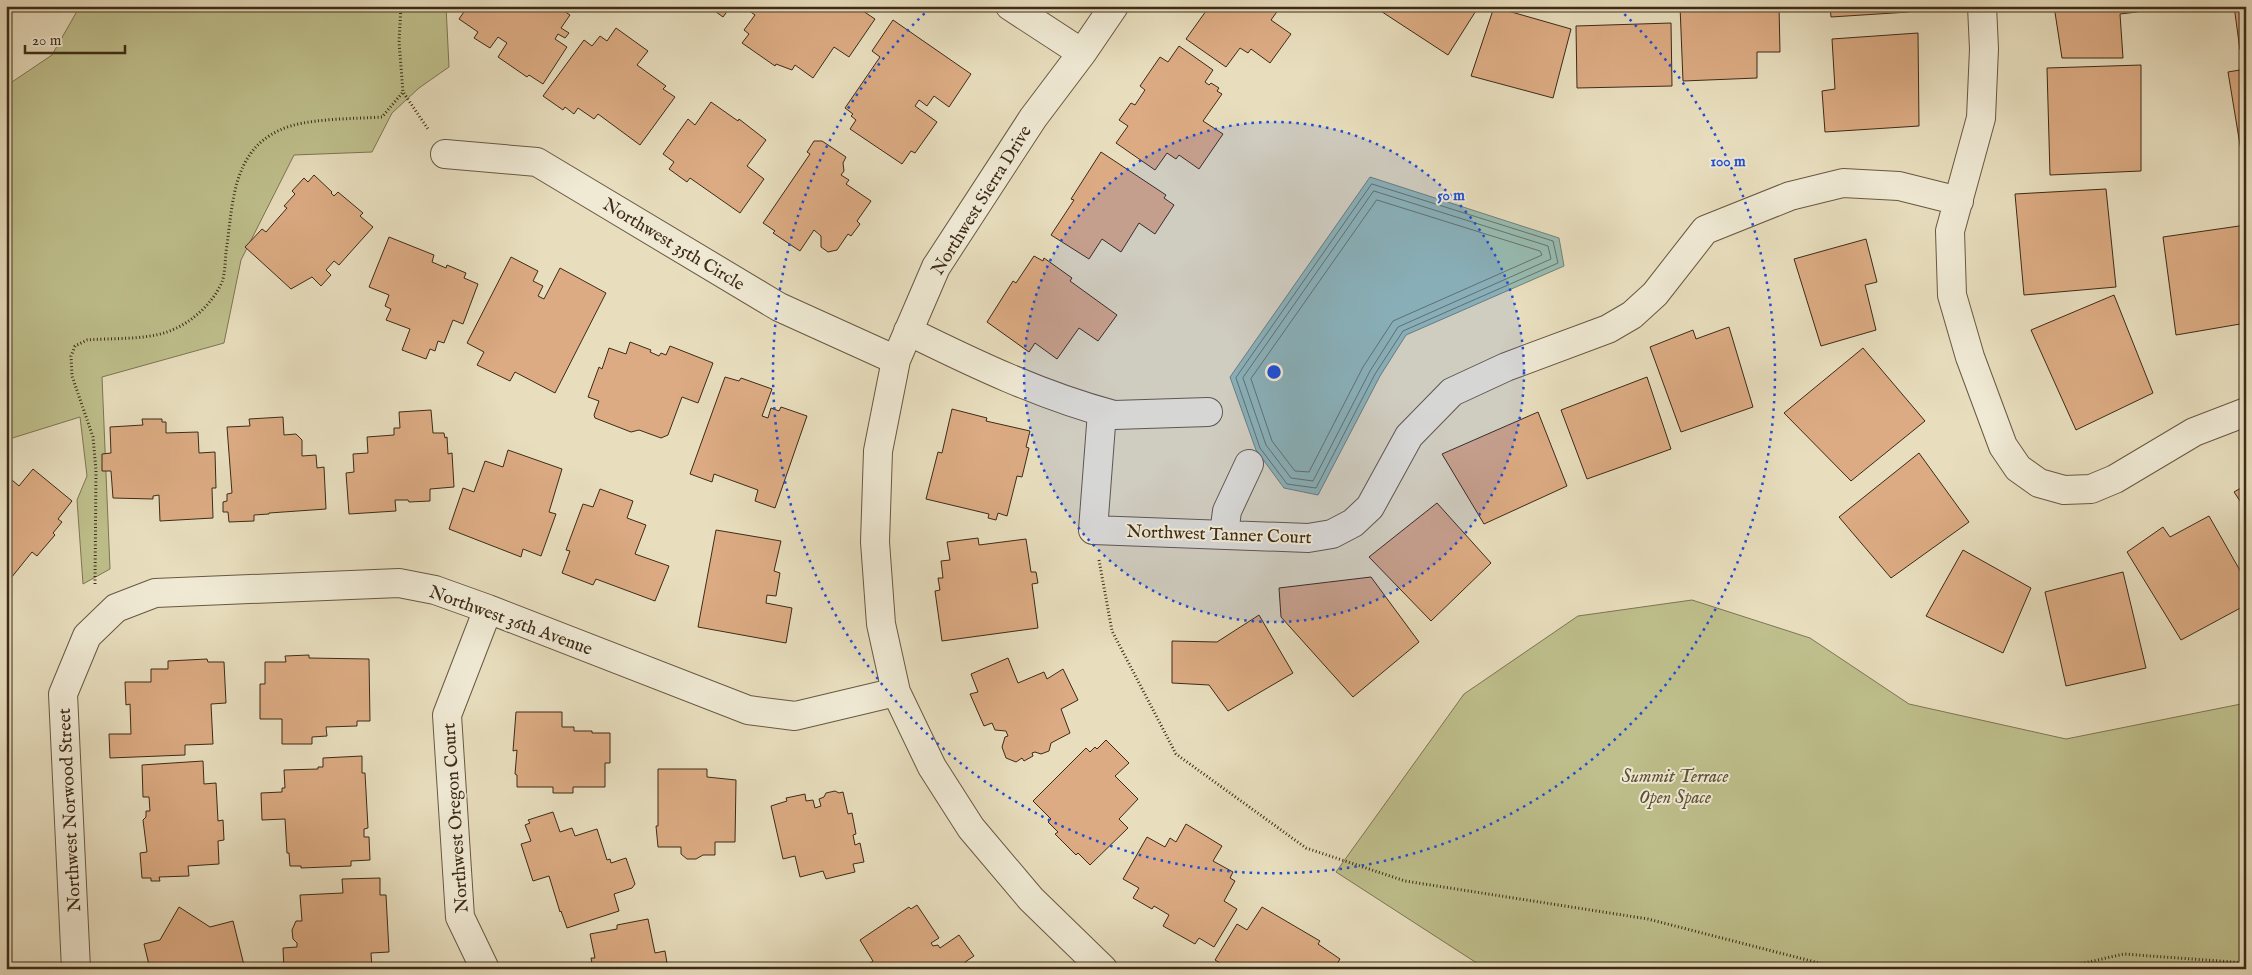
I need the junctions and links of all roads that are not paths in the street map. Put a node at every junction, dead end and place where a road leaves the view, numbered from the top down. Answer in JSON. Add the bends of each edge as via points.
{"nodes":[{"id":1,"x":1010,"y":6,"type":"edge"},
{"id":2,"x":1114,"y":6,"type":"edge"},
{"id":3,"x":1982,"y":6,"type":"edge"},
{"id":4,"x":1082,"y":53,"type":"junction"},
{"id":5,"x":446,"y":154,"type":"road end"},
{"id":6,"x":1959,"y":200,"type":"junction"},
{"id":7,"x":908,"y":331,"type":"junction"},
{"id":8,"x":896,"y":360,"type":"junction"},
{"id":9,"x":1102,"y":412,"type":"junction"},
{"id":10,"x":1208,"y":412,"type":"dead end"},
{"id":11,"x":2246,"y":412,"type":"edge"},
{"id":12,"x":1249,"y":464,"type":"dead end"},
{"id":13,"x":1224,"y":534,"type":"junction"},
{"id":14,"x":116,"y":608,"type":"joint"},
{"id":15,"x":488,"y":609,"type":"junction"},
{"id":16,"x":896,"y":692,"type":"junction"},
{"id":17,"x":1101,"y":968,"type":"edge"},
{"id":18,"x":76,"y":969,"type":"edge"},
{"id":19,"x":485,"y":969,"type":"edge"}],
"edges":[{"from":1,"to":4,"type":"street"},
{"from":2,"to":4,"type":"street","name":"Northwest Sierra Drive"},
{"from":3,"to":6,"type":"street","via":[[1981,118]]},
{"from":4,"to":7,"type":"street","name":"Northwest Sierra Drive","via":[[1033,118],[936,267]]},
{"from":5,"to":8,"type":"street","name":"Northwest 35th Circle","via":[[537,162],[779,308]]},
{"from":6,"to":11,"type":"street","via":[[1950,231],[1952,295],[1970,357],[2003,446],[2018,468],[2039,483],[2064,490],[2090,489],[2115,479],[2194,432]]},
{"from":6,"to":13,"type":"street","name":"Northwest Tanner Court","via":[[1899,186],[1843,183],[1790,196],[1704,230],[1655,294],[1632,315],[1608,329],[1452,392],[1409,436],[1370,507],[1352,523],[1332,534],[1308,538]]},
{"from":7,"to":8,"type":"street","name":"Northwest Sierra Drive"},
{"from":7,"to":9,"type":"street","via":[[998,375]]},
{"from":8,"to":16,"type":"street","name":"Northwest Sierra Drive","via":[[878,450],[875,542],[881,624]]},
{"from":9,"to":10,"type":"street","via":[[1114,415]]},
{"from":9,"to":13,"type":"street","name":"Northwest Tanner Court","via":[[1093,530]]},
{"from":12,"to":13,"type":"street","via":[[1228,511]]},
{"from":14,"to":15,"type":"street","name":"Northwest 36th Avenue","via":[[155,593],[399,583],[435,590]]},
{"from":14,"to":18,"type":"street","name":"Northwest Norwood Street","via":[[86,636],[63,694]]},
{"from":15,"to":16,"type":"street","name":"Northwest 36th Avenue","via":[[748,710],[795,716]]},
{"from":15,"to":19,"type":"street","name":"Northwest Oregon Court","via":[[448,715],[460,917]]},
{"from":16,"to":17,"type":"street","name":"Northwest Sierra Drive","via":[[932,767],[971,828],[1031,898]]}]}
